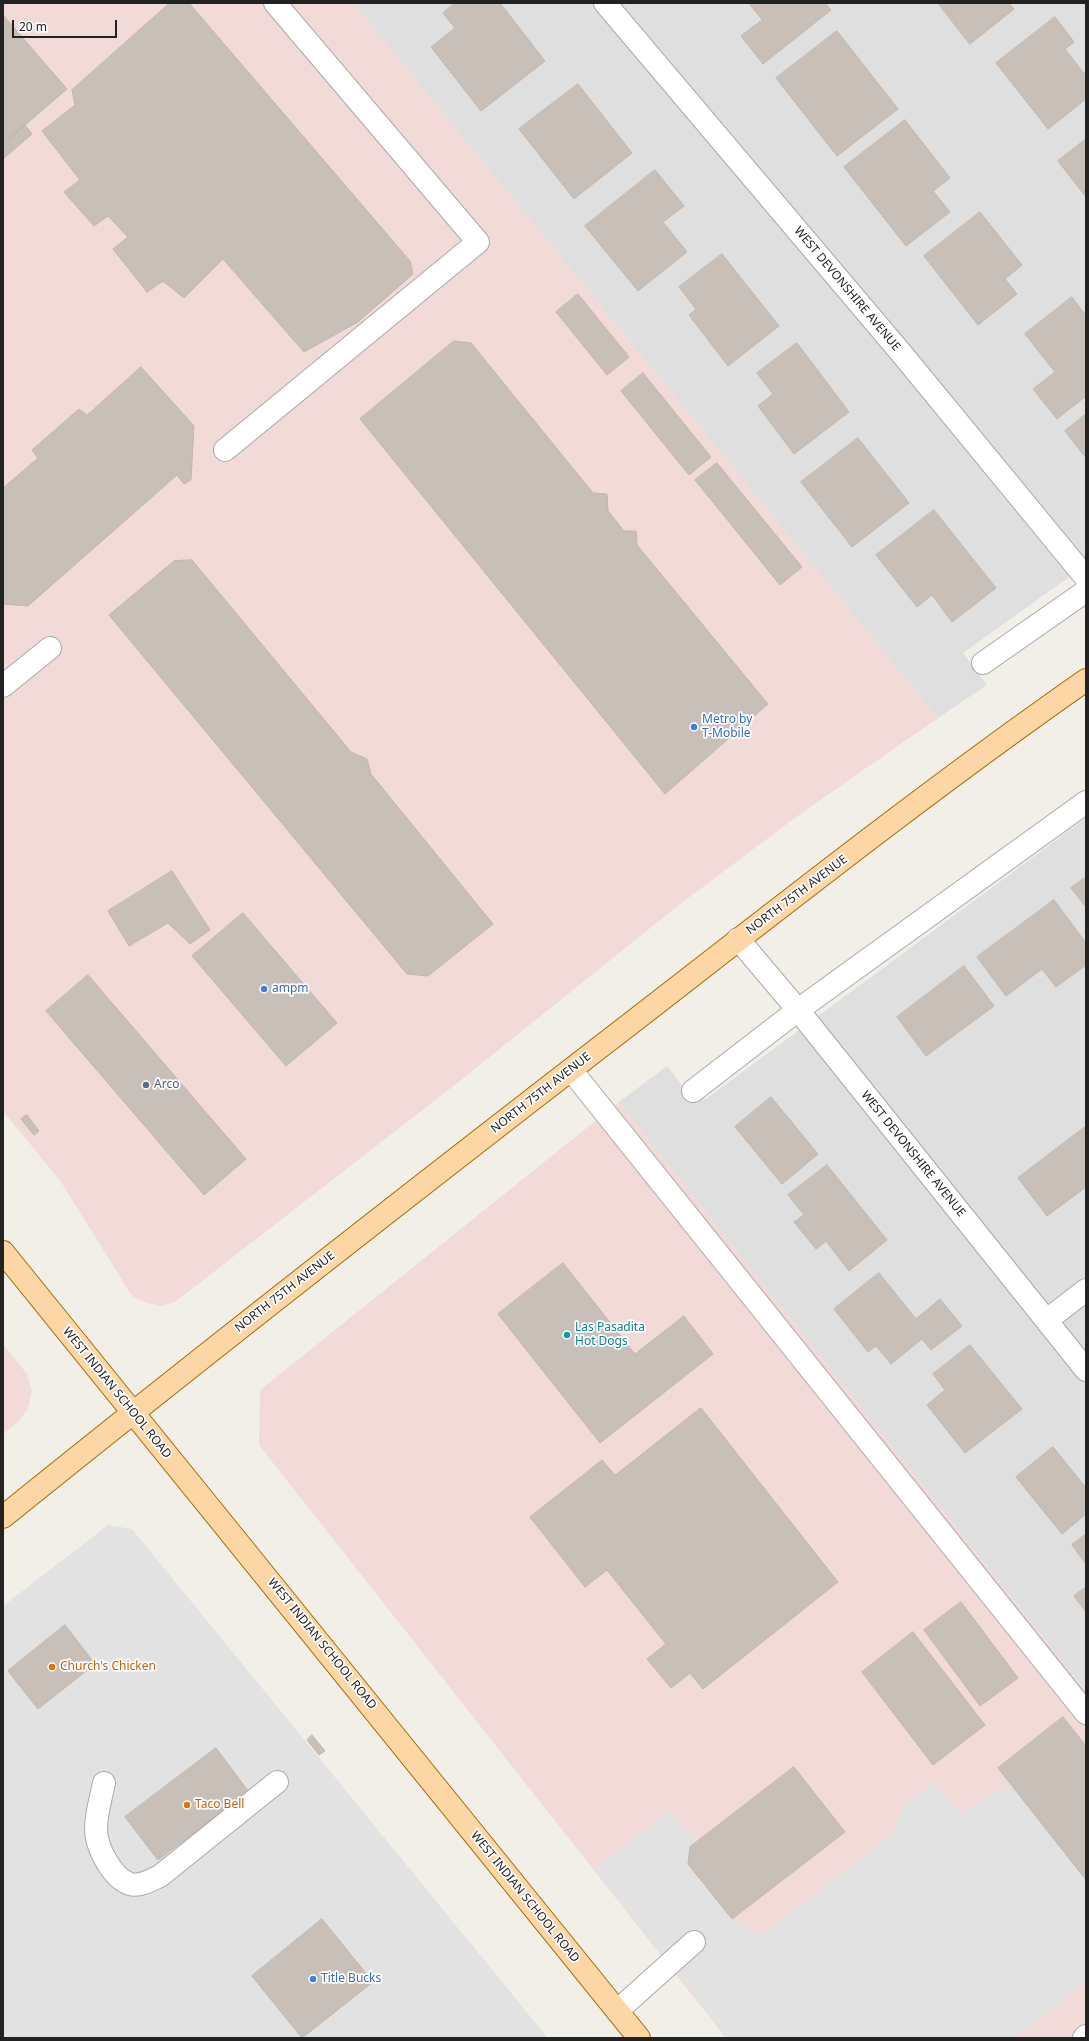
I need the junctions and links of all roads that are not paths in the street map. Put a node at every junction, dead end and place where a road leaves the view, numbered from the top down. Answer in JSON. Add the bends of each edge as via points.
{"nodes":[{"id":1,"x":275,"y":3,"type":"edge"},
{"id":2,"x":605,"y":3,"type":"edge"},
{"id":3,"x":225,"y":450,"type":"dead end"},
{"id":4,"x":1086,"y":578,"type":"edge"},
{"id":5,"x":1086,"y":591,"type":"edge"},
{"id":6,"x":50,"y":648,"type":"dead end"},
{"id":7,"x":984,"y":663,"type":"dead end"},
{"id":8,"x":1086,"y":680,"type":"edge"},
{"id":9,"x":3,"y":686,"type":"edge"},
{"id":10,"x":1086,"y":802,"type":"edge"},
{"id":11,"x":738,"y":939,"type":"junction"},
{"id":12,"x":798,"y":1010,"type":"junction"},
{"id":13,"x":571,"y":1070,"type":"junction"},
{"id":14,"x":693,"y":1091,"type":"dead end"},
{"id":15,"x":3,"y":1252,"type":"edge"},
{"id":16,"x":1086,"y":1290,"type":"edge"},
{"id":17,"x":1047,"y":1320,"type":"junction"},
{"id":18,"x":1086,"y":1370,"type":"edge"},
{"id":19,"x":134,"y":1412,"type":"junction"},
{"id":20,"x":3,"y":1517,"type":"edge"},
{"id":21,"x":1086,"y":1713,"type":"edge"},
{"id":22,"x":277,"y":1782,"type":"dead end"},
{"id":23,"x":104,"y":1783,"type":"dead end"},
{"id":24,"x":694,"y":1942,"type":"dead end"},
{"id":25,"x":617,"y":2011,"type":"junction"},
{"id":26,"x":639,"y":2038,"type":"edge"}],
"edges":[{"from":1,"to":3,"type":"street","via":[[478,242]]},
{"from":2,"to":4,"type":"street","name":"WEST DEVONSHIRE AVENUE","via":[[897,348]]},
{"from":5,"to":7,"type":"street"},
{"from":6,"to":9,"type":"street"},
{"from":8,"to":11,"type":"main road","name":"NORTH 75TH AVENUE","via":[[911,806]]},
{"from":10,"to":12,"type":"street"},
{"from":11,"to":12,"type":"street","name":"WEST DEVONSHIRE AVENUE"},
{"from":11,"to":13,"type":"main road","name":"NORTH 75TH AVENUE"},
{"from":12,"to":14,"type":"street"},
{"from":12,"to":17,"type":"street","name":"WEST DEVONSHIRE AVENUE"},
{"from":13,"to":19,"type":"main road","name":"NORTH 75TH AVENUE"},
{"from":13,"to":21,"type":"street"},
{"from":15,"to":19,"type":"main road","name":"WEST INDIAN SCHOOL ROAD"},
{"from":16,"to":17,"type":"street"},
{"from":17,"to":18,"type":"street","name":"WEST DEVONSHIRE AVENUE"},
{"from":19,"to":20,"type":"main road","name":"NORTH 75TH AVENUE"},
{"from":19,"to":25,"type":"main road","name":"WEST INDIAN SCHOOL ROAD"},
{"from":22,"to":23,"type":"street","via":[[160,1876],[146,1883],[131,1884],[115,1874],[99,1848],[96,1829]]},
{"from":24,"to":25,"type":"street"},
{"from":25,"to":26,"type":"main road","name":"WEST INDIAN SCHOOL ROAD"}]}
